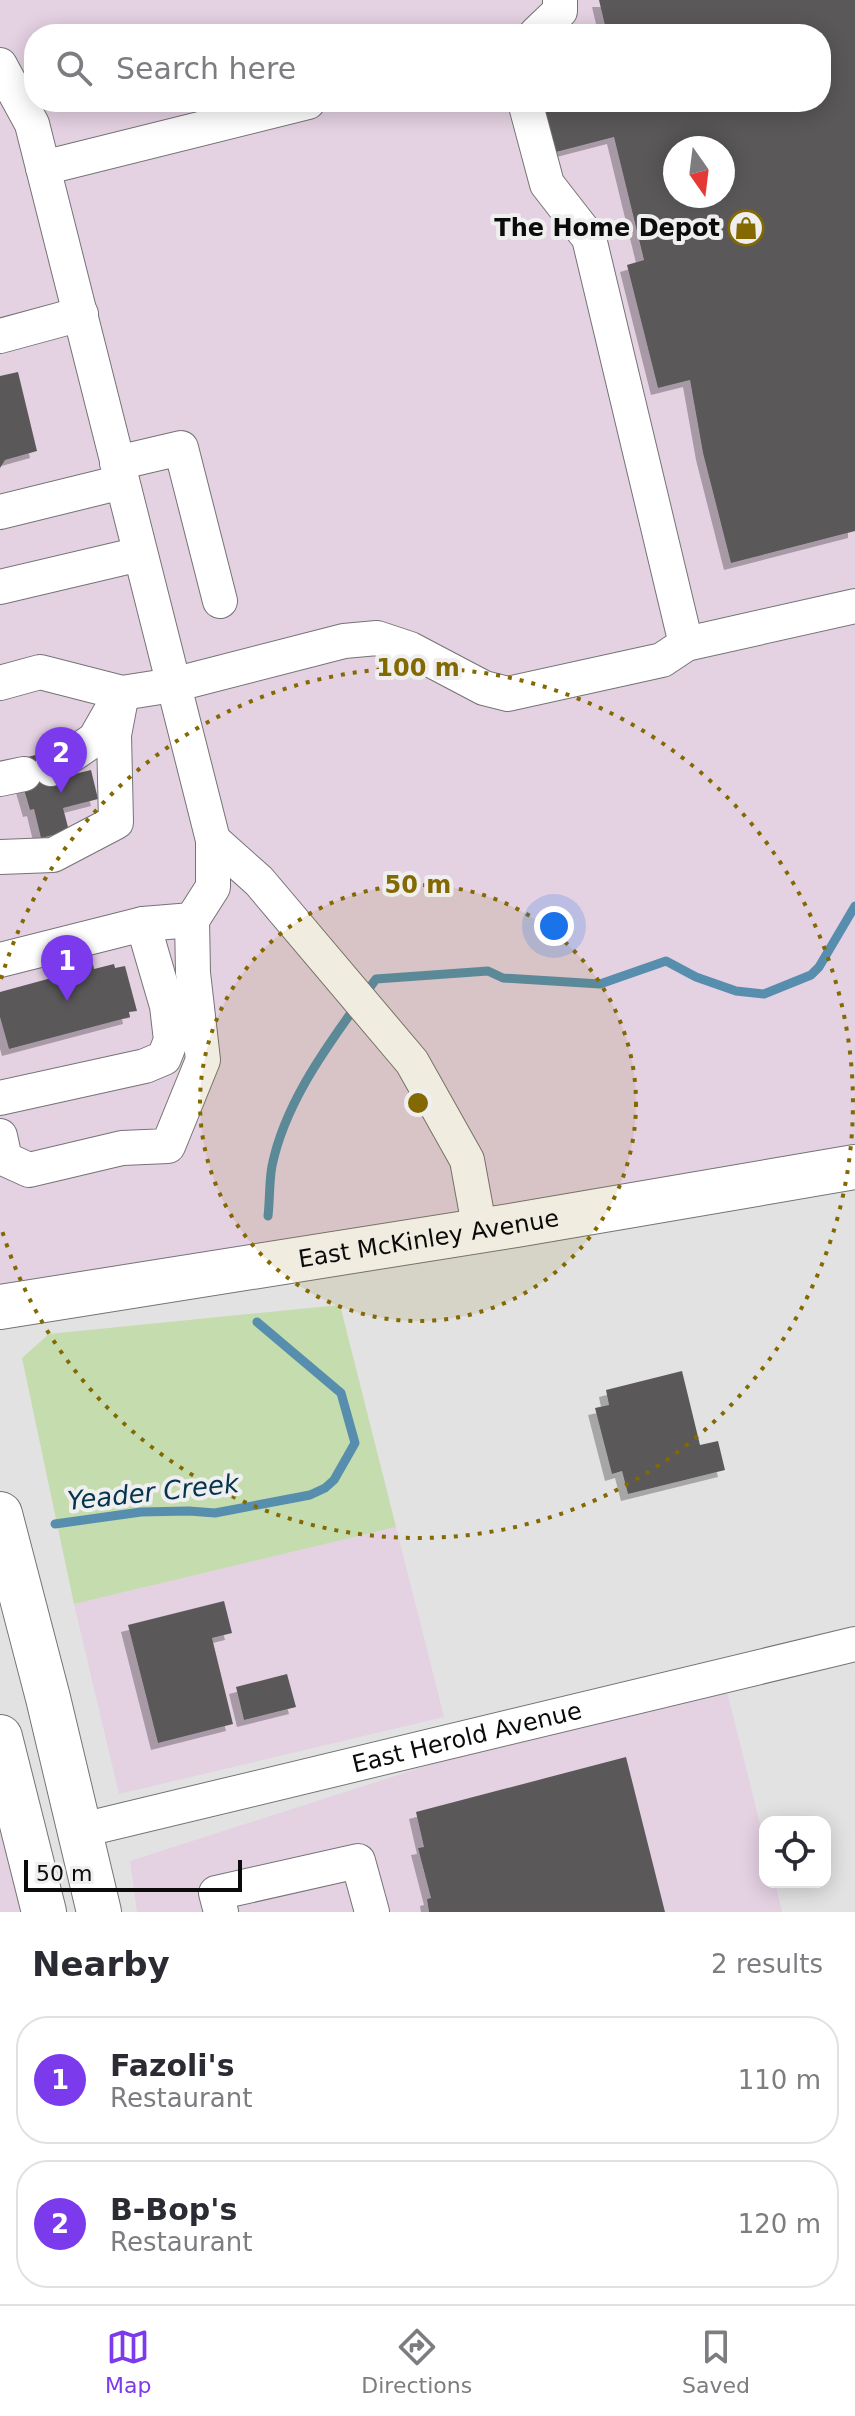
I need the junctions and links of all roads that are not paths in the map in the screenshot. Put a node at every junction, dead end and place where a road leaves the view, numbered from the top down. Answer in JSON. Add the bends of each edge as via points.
{"nodes":[{"id":1,"x":560,"y":0,"type":"edge"},
{"id":2,"x":546,"y":24,"type":"edge"},
{"id":3,"x":0,"y":65,"type":"edge"},
{"id":4,"x":24,"y":109,"type":"edge"},
{"id":5,"x":25,"y":112,"type":"edge"},
{"id":6,"x":268,"y":112,"type":"edge"},
{"id":7,"x":528,"y":112,"type":"edge"},
{"id":8,"x":43,"y":168,"type":"junction"},
{"id":9,"x":81,"y":314,"type":"junction"},
{"id":10,"x":0,"y":336,"type":"edge"},
{"id":11,"x":120,"y":472,"type":"junction"},
{"id":12,"x":0,"y":512,"type":"edge"},
{"id":13,"x":140,"y":554,"type":"junction"},
{"id":14,"x":0,"y":587,"type":"edge"},
{"id":15,"x":220,"y":601,"type":"dead end"},
{"id":16,"x":855,"y":606,"type":"edge"},
{"id":17,"x":686,"y":644,"type":"junction"},
{"id":18,"x":0,"y":683,"type":"edge"},
{"id":19,"x":173,"y":685,"type":"junction"},
{"id":20,"x":122,"y":693,"type":"junction"},
{"id":21,"x":25,"y":774,"type":"edge"},
{"id":22,"x":213,"y":840,"type":"junction"},
{"id":23,"x":0,"y":857,"type":"edge"},
{"id":24,"x":192,"y":920,"type":"junction"},
{"id":25,"x":143,"y":924,"type":"junction"},
{"id":26,"x":0,"y":960,"type":"edge"},
{"id":27,"x":0,"y":1098,"type":"edge"},
{"id":28,"x":0,"y":1136,"type":"edge"},
{"id":29,"x":855,"y":1167,"type":"edge"},
{"id":30,"x":480,"y":1231,"type":"junction"},
{"id":31,"x":0,"y":1307,"type":"edge"},
{"id":32,"x":0,"y":1514,"type":"edge"},
{"id":33,"x":855,"y":1644,"type":"edge"},
{"id":34,"x":0,"y":1737,"type":"edge"},
{"id":35,"x":78,"y":1831,"type":"junction"},
{"id":36,"x":44,"y":1912,"type":"edge"},
{"id":37,"x":99,"y":1912,"type":"edge"},
{"id":38,"x":221,"y":1912,"type":"edge"},
{"id":39,"x":372,"y":1912,"type":"edge"}],
"edges":[{"from":1,"to":2,"type":"street","via":[[560,11]]},
{"from":3,"to":4,"type":"street"},
{"from":5,"to":8,"type":"street"},
{"from":6,"to":8,"type":"street"},
{"from":7,"to":17,"type":"street","via":[[547,184],[589,238]]},
{"from":8,"to":9,"type":"street"},
{"from":9,"to":10,"type":"street"},
{"from":9,"to":11,"type":"street"},
{"from":11,"to":12,"type":"street"},
{"from":11,"to":13,"type":"street"},
{"from":11,"to":15,"type":"street","via":[[181,448]]},
{"from":13,"to":14,"type":"street"},
{"from":13,"to":19,"type":"street"},
{"from":16,"to":17,"type":"street"},
{"from":17,"to":19,"type":"street","via":[[662,660],[508,694],[377,638],[344,641]]},
{"from":18,"to":20,"type":"street","via":[[40,672]]},
{"from":19,"to":20,"type":"street"},
{"from":19,"to":22,"type":"street"},
{"from":20,"to":21,"type":"street","via":[[95,739]]},
{"from":20,"to":23,"type":"street","via":[[114,735],[116,822],[53,855]]},
{"from":22,"to":24,"type":"street","via":[[213,887]]},
{"from":22,"to":30,"type":"street","via":[[259,881],[412,1062],[467,1160]]},
{"from":24,"to":25,"type":"street"},
{"from":24,"to":28,"type":"street","via":[[203,1060],[168,1146],[122,1148],[29,1170],[5,1159]]},
{"from":25,"to":26,"type":"street"},
{"from":25,"to":27,"type":"street","via":[[167,1006],[171,1040],[164,1058]]},
{"from":29,"to":30,"type":"main road","name":"East McKinley Avenue"},
{"from":30,"to":31,"type":"main road","name":"East McKinley Avenue"},
{"from":32,"to":35,"type":"main road"},
{"from":33,"to":35,"type":"street","name":"East Herold Avenue"},
{"from":34,"to":36,"type":"main road"},
{"from":35,"to":37,"type":"main road"},
{"from":38,"to":39,"type":"street","via":[[216,1893],[358,1861]]}]}
